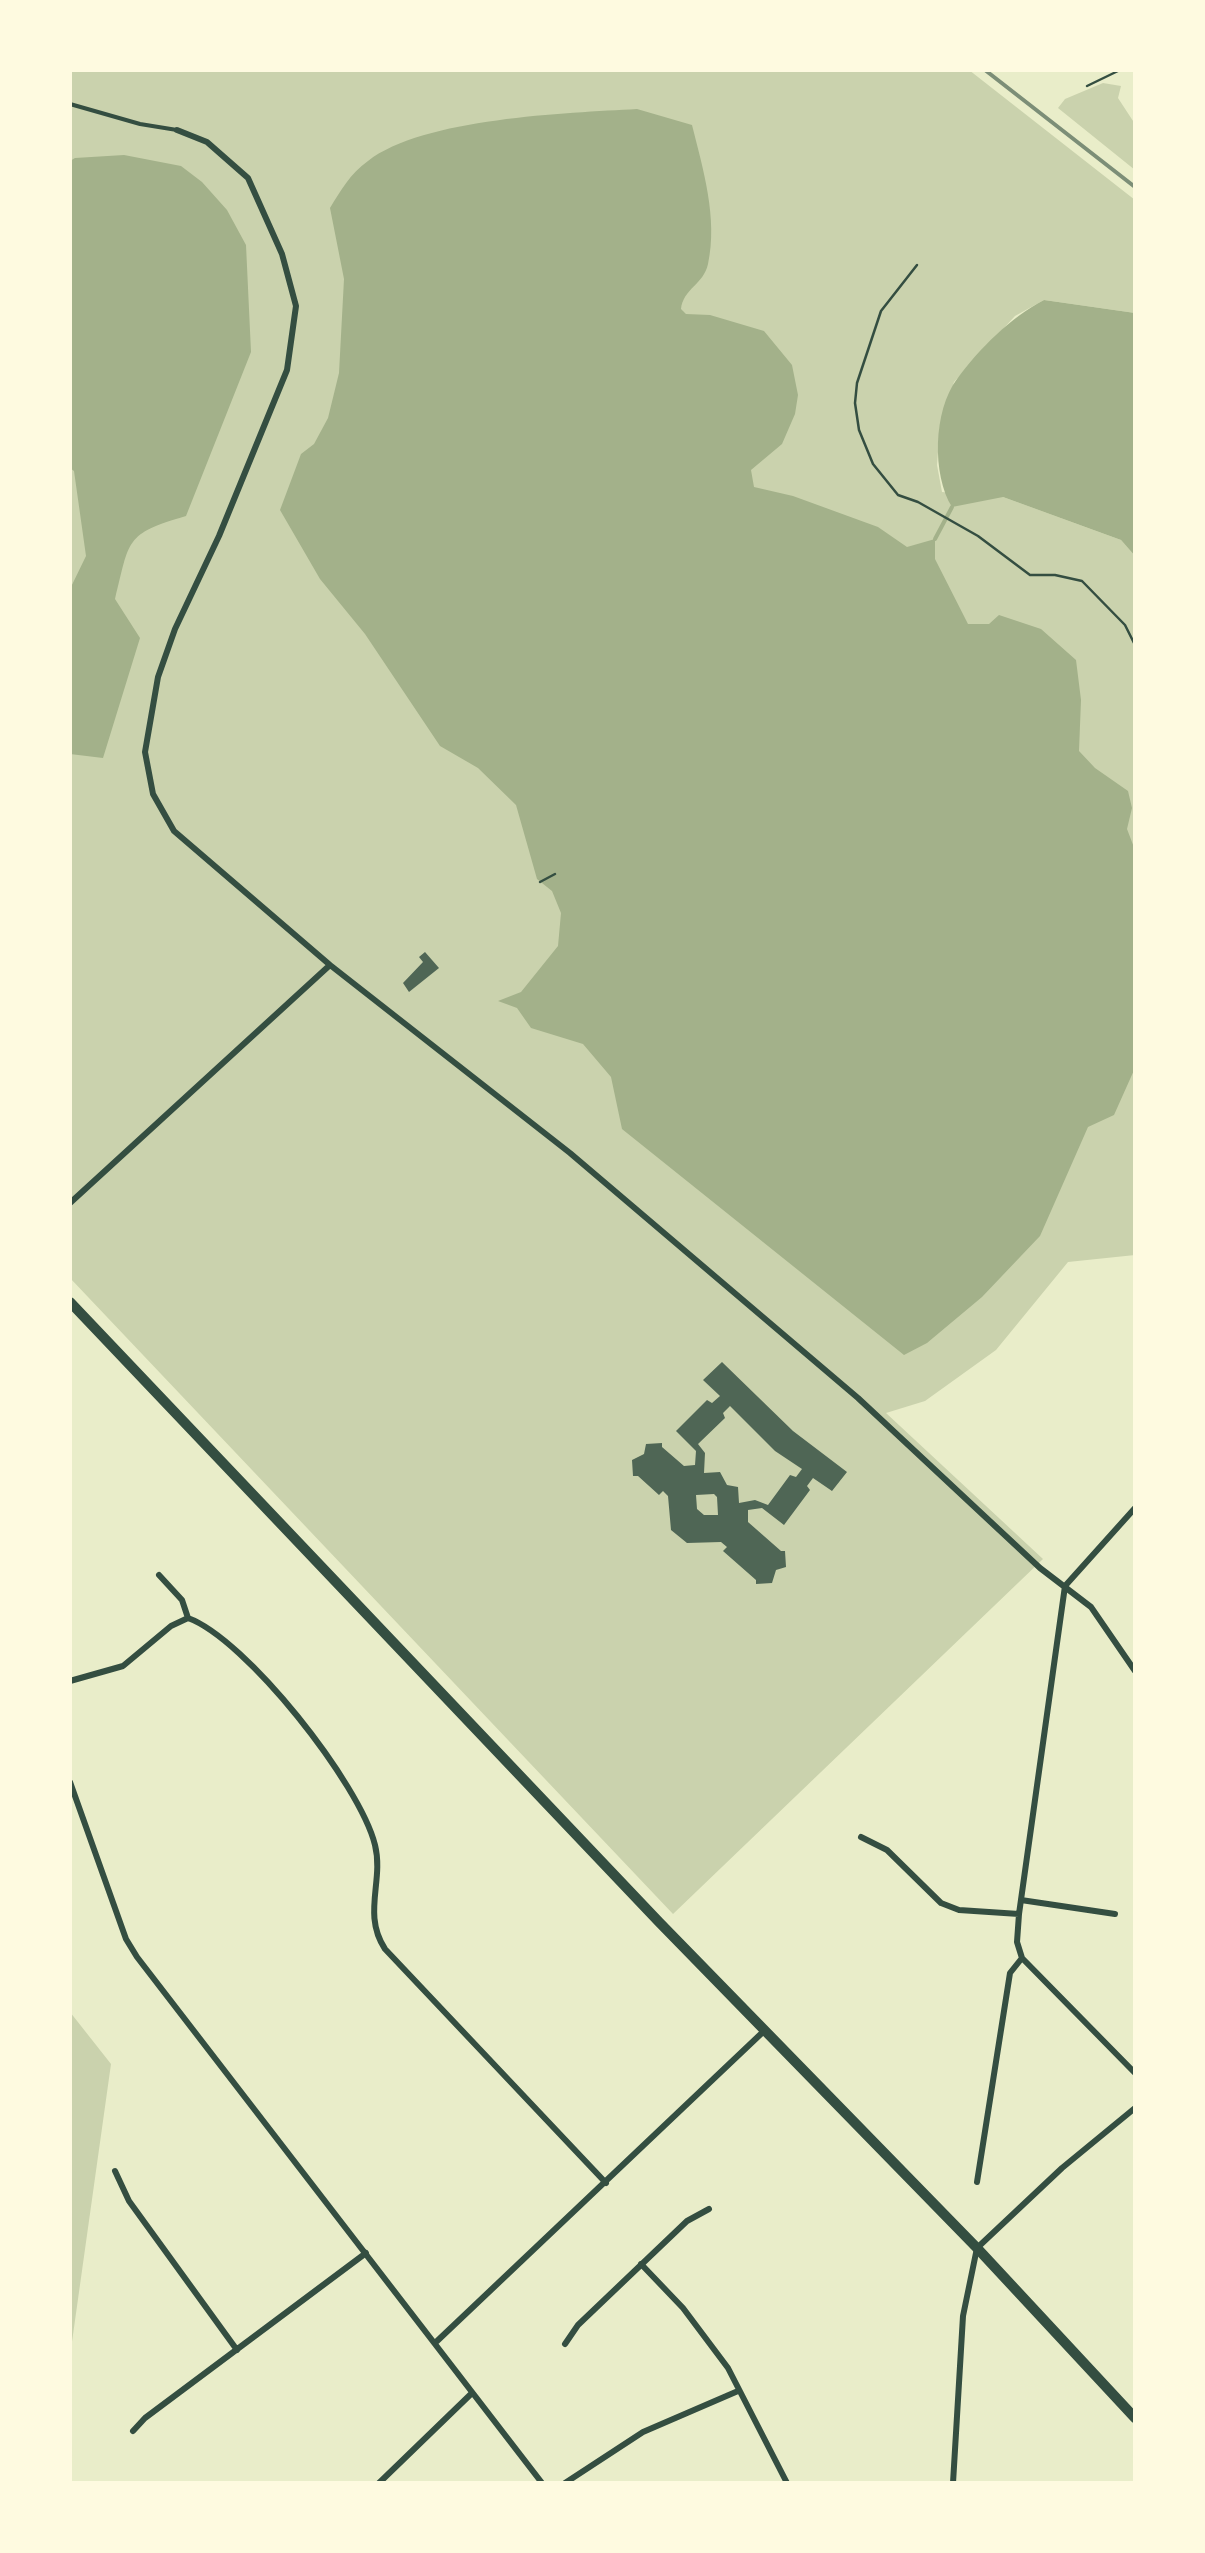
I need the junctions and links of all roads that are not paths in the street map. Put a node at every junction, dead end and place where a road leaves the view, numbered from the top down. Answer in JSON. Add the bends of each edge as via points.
{"nodes":[{"id":1,"x":70,"y":104,"type":"edge"},
{"id":2,"x":178,"y":130,"type":"joint"},
{"id":3,"x":330,"y":964,"type":"junction"},
{"id":4,"x":70,"y":1203,"type":"edge"},
{"id":5,"x":70,"y":1302,"type":"edge"},
{"id":6,"x":1135,"y":1508,"type":"edge"},
{"id":7,"x":159,"y":1575,"type":"dead end"},
{"id":8,"x":1065,"y":1586,"type":"junction"},
{"id":9,"x":188,"y":1618,"type":"junction"},
{"id":10,"x":1135,"y":1671,"type":"edge"},
{"id":11,"x":70,"y":1681,"type":"edge"},
{"id":12,"x":70,"y":1782,"type":"edge"},
{"id":13,"x":861,"y":1837,"type":"dead end"},
{"id":14,"x":1021,"y":1900,"type":"junction"},
{"id":15,"x":1019,"y":1914,"type":"junction"},
{"id":16,"x":1115,"y":1914,"type":"dead end"},
{"id":17,"x":1022,"y":1958,"type":"junction"},
{"id":18,"x":765,"y":2030,"type":"junction"},
{"id":19,"x":1135,"y":2073,"type":"edge"},
{"id":20,"x":1135,"y":2108,"type":"edge"},
{"id":21,"x":115,"y":2171,"type":"dead end"},
{"id":22,"x":977,"y":2182,"type":"dead end"},
{"id":23,"x":606,"y":2183,"type":"junction"},
{"id":24,"x":708,"y":2209,"type":"dead end"},
{"id":25,"x":977,"y":2248,"type":"junction"},
{"id":26,"x":366,"y":2253,"type":"junction"},
{"id":27,"x":642,"y":2264,"type":"junction"},
{"id":28,"x":435,"y":2344,"type":"junction"},
{"id":29,"x":565,"y":2344,"type":"dead end"},
{"id":30,"x":237,"y":2350,"type":"junction"},
{"id":31,"x":738,"y":2391,"type":"junction"},
{"id":32,"x":472,"y":2393,"type":"junction"},
{"id":33,"x":1135,"y":2418,"type":"edge"},
{"id":34,"x":132,"y":2431,"type":"dead end"},
{"id":35,"x":378,"y":2483,"type":"edge"},
{"id":36,"x":542,"y":2483,"type":"edge"},
{"id":37,"x":565,"y":2483,"type":"edge"},
{"id":38,"x":787,"y":2483,"type":"edge"},
{"id":39,"x":953,"y":2483,"type":"edge"}],
"edges":[{"from":1,"to":2,"type":"lane"},
{"from":2,"to":3,"type":"street","via":[[207,142],[248,178],[282,254],[296,306],[287,370],[175,630],[158,677],[145,752],[154,794],[174,831]]},
{"from":3,"to":4,"type":"street"},
{"from":3,"to":8,"type":"street","via":[[570,1153],[858,1398]]},
{"from":5,"to":18,"type":"main road"},
{"from":6,"to":8,"type":"street"},
{"from":7,"to":9,"type":"street","via":[[182,1600]]},
{"from":8,"to":10,"type":"street","via":[[1091,1606]]},
{"from":8,"to":14,"type":"street"},
{"from":9,"to":11,"type":"street","via":[[122,1666]]},
{"from":9,"to":23,"type":"street","via":[[235,1649],[327,1753],[374,1844],[372,1920],[384,1949]]},
{"from":12,"to":26,"type":"street","via":[[126,1939]]},
{"from":13,"to":15,"type":"street","via":[[887,1850],[941,1903]]},
{"from":14,"to":15,"type":"street"},
{"from":14,"to":16,"type":"street"},
{"from":15,"to":17,"type":"street"},
{"from":17,"to":19,"type":"street"},
{"from":17,"to":22,"type":"street","via":[[1010,1973]]},
{"from":18,"to":23,"type":"street"},
{"from":18,"to":25,"type":"main road"},
{"from":20,"to":25,"type":"street"},
{"from":21,"to":30,"type":"street","via":[[129,2201]]},
{"from":23,"to":28,"type":"street"},
{"from":24,"to":27,"type":"street"},
{"from":25,"to":33,"type":"main road"},
{"from":25,"to":39,"type":"street","via":[[963,2316]]},
{"from":26,"to":28,"type":"street"},
{"from":26,"to":30,"type":"street"},
{"from":27,"to":29,"type":"street"},
{"from":27,"to":31,"type":"street","via":[[701,2330]]},
{"from":28,"to":32,"type":"street"},
{"from":30,"to":34,"type":"street"},
{"from":31,"to":37,"type":"street","via":[[642,2432]]},
{"from":31,"to":38,"type":"street"},
{"from":32,"to":35,"type":"street"},
{"from":32,"to":36,"type":"street"}]}
